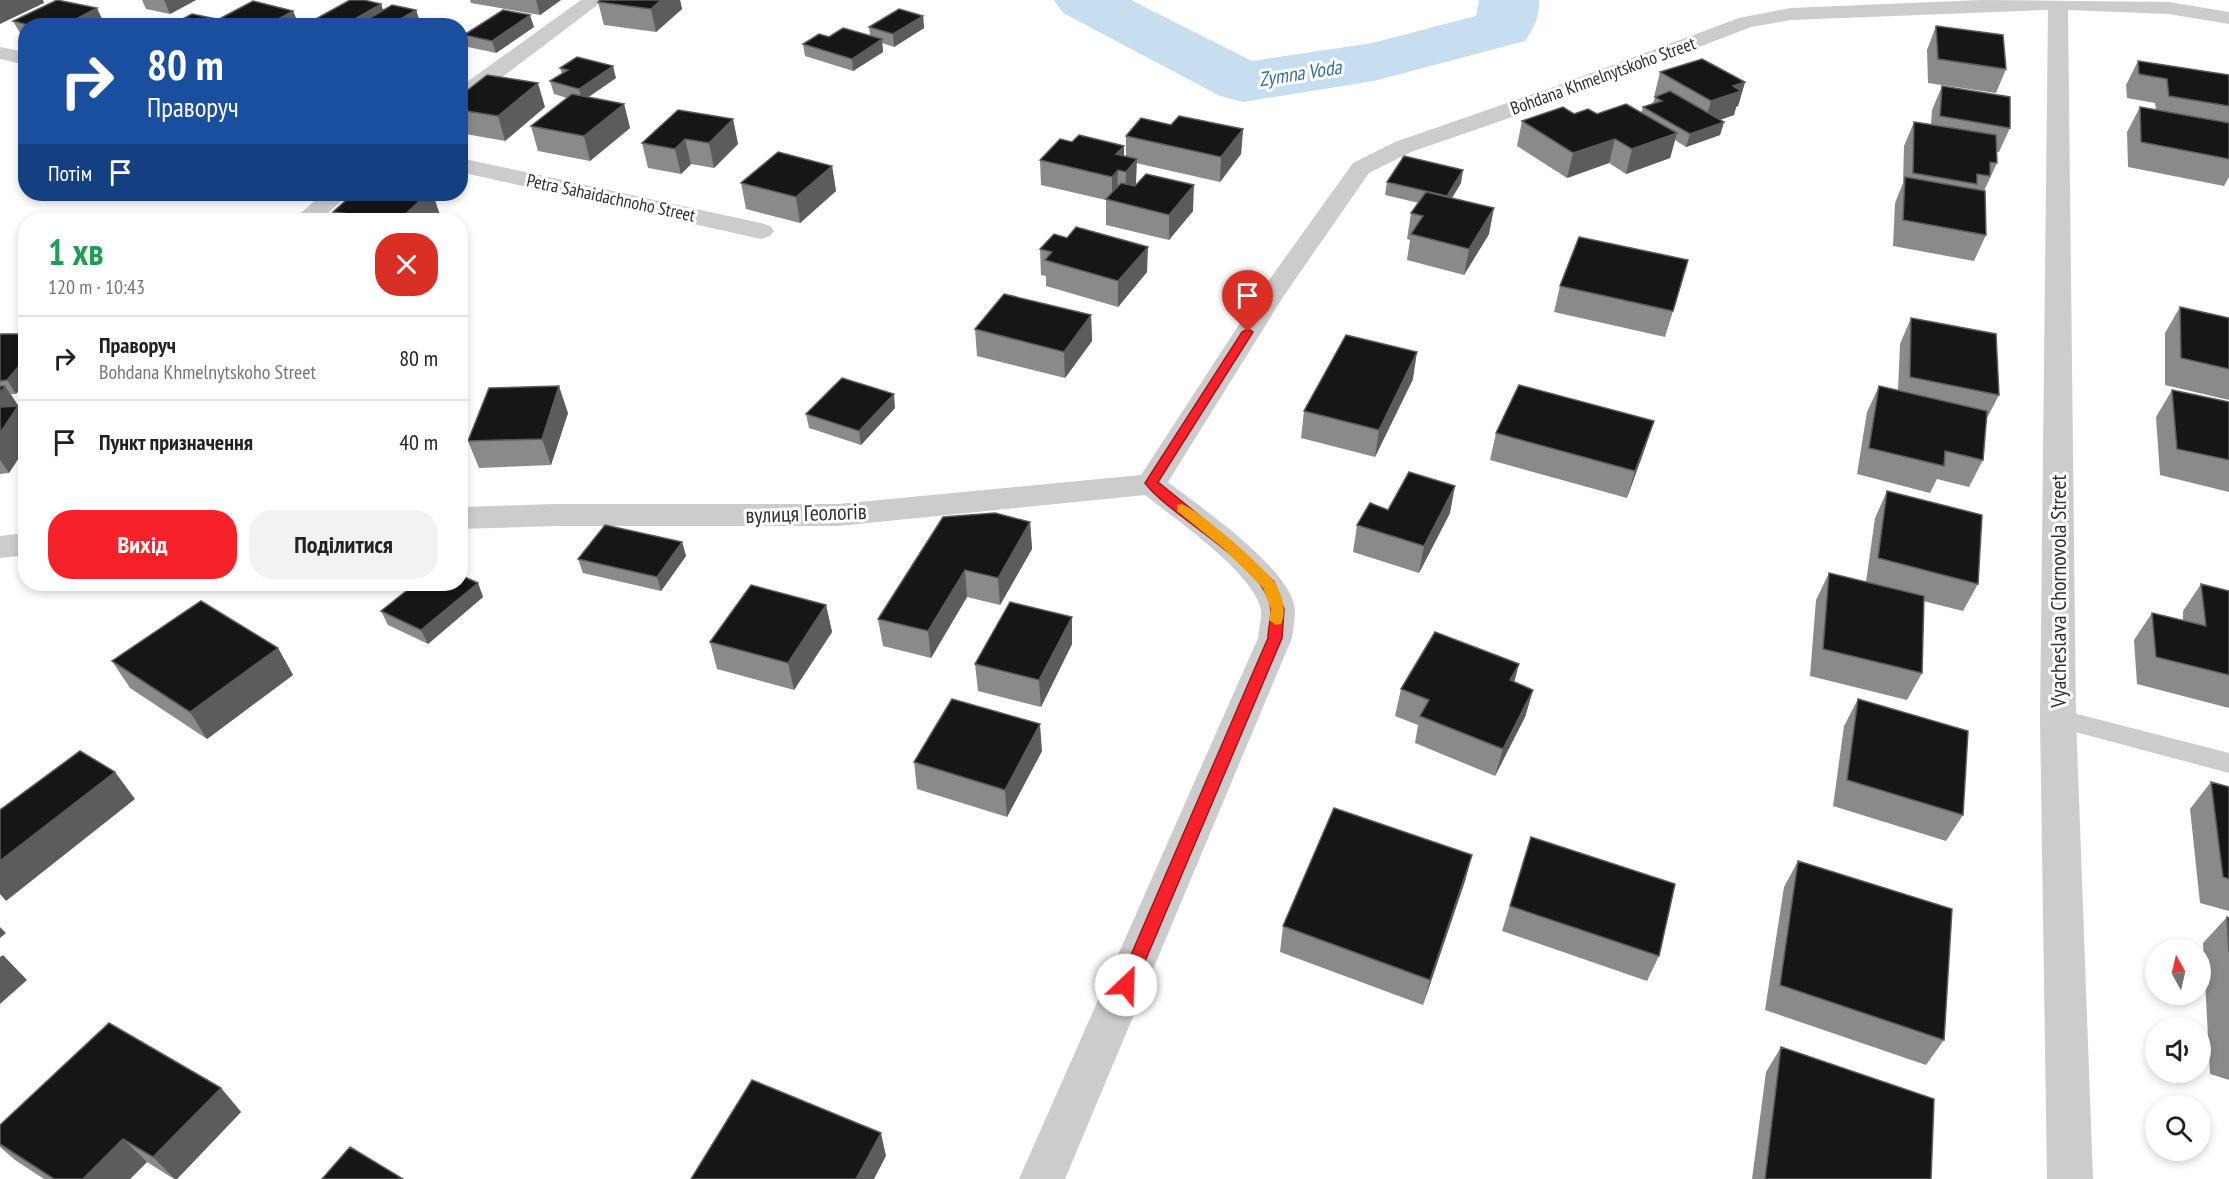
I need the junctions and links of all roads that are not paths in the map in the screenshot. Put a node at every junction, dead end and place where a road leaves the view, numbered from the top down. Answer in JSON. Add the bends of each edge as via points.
{"nodes":[{"id":1,"x":594,"y":0,"type":"edge"},
{"id":2,"x":2058,"y":3,"type":"junction"},
{"id":3,"x":2229,"y":18,"type":"edge"},
{"id":4,"x":0,"y":53,"type":"edge"},
{"id":5,"x":18,"y":57,"type":"edge"},
{"id":6,"x":468,"y":92,"type":"edge"},
{"id":7,"x":468,"y":167,"type":"edge"},
{"id":8,"x":328,"y":201,"type":"edge"},
{"id":9,"x":314,"y":213,"type":"edge"},
{"id":10,"x":761,"y":231,"type":"dead end"},
{"id":11,"x":1151,"y":483,"type":"junction"},
{"id":12,"x":468,"y":518,"type":"edge"},
{"id":13,"x":18,"y":545,"type":"edge"},
{"id":14,"x":0,"y":547,"type":"edge"},
{"id":15,"x":2058,"y":718,"type":"junction"},
{"id":16,"x":2229,"y":763,"type":"edge"},
{"id":17,"x":1042,"y":1179,"type":"edge"},
{"id":18,"x":2070,"y":1179,"type":"edge"}],
"edges":[{"from":1,"to":6,"type":"street"},
{"from":2,"to":3,"type":"street","name":"Bohdana Khmelnytskoho Street","via":[[2169,8]]},
{"from":2,"to":11,"type":"street","name":"Bohdana Khmelnytskoho Street","via":[[1803,13],[1746,22],[1566,91],[1403,147],[1361,168],[1272,294]]},
{"from":2,"to":15,"type":"street","name":"Vyacheslava Chornovola Street"},
{"from":4,"to":5,"type":"street"},
{"from":7,"to":10,"type":"street","name":"Petra Sahaidachnoho Street"},
{"from":8,"to":9,"type":"street"},
{"from":11,"to":12,"type":"street","name":"вулиця Геологів","via":[[838,515]]},
{"from":11,"to":17,"type":"street","via":[[1229,546],[1269,586],[1278,609],[1275,638]]},
{"from":13,"to":14,"type":"street"},
{"from":15,"to":16,"type":"lane"},
{"from":15,"to":18,"type":"street","name":"Vyacheslava Chornovola Street"}]}
